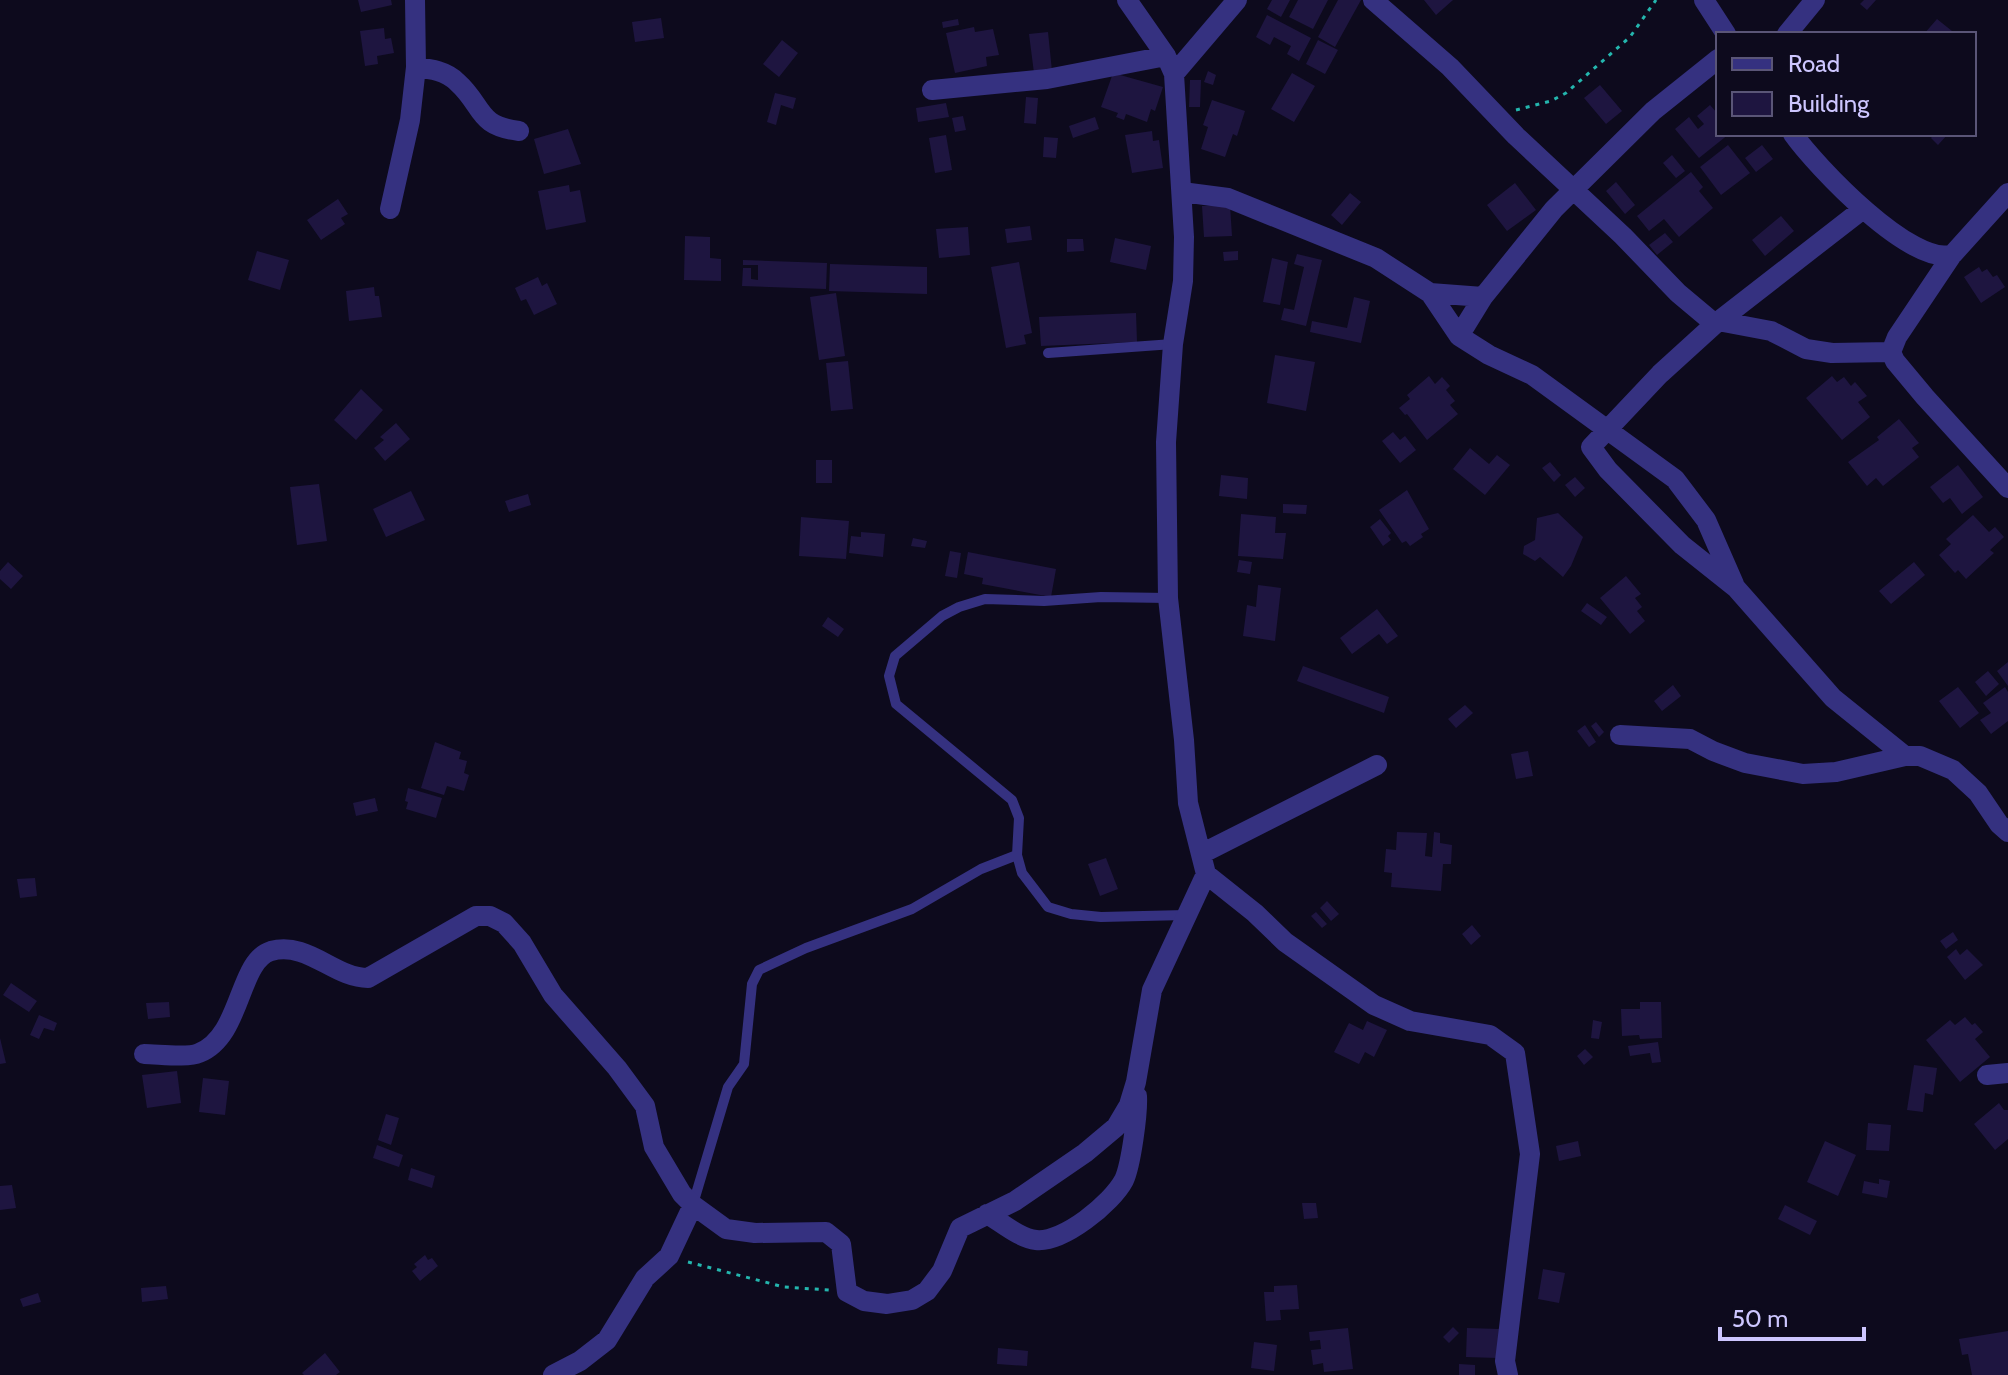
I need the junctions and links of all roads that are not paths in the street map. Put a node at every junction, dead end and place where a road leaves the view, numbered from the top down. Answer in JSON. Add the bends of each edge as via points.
{"nodes":[{"id":1,"x":415,"y":0,"type":"edge"},
{"id":2,"x":1127,"y":0,"type":"edge"},
{"id":3,"x":1237,"y":0,"type":"edge"},
{"id":4,"x":1373,"y":0,"type":"edge"},
{"id":5,"x":1704,"y":0,"type":"edge"},
{"id":6,"x":1815,"y":0,"type":"edge"},
{"id":7,"x":1725,"y":32,"type":"edge"},
{"id":8,"x":1789,"y":32,"type":"edge"},
{"id":9,"x":1716,"y":61,"type":"edge"},
{"id":10,"x":1170,"y":65,"type":"junction"},
{"id":11,"x":416,"y":67,"type":"junction"},
{"id":12,"x":932,"y":90,"type":"dead end"},
{"id":13,"x":519,"y":131,"type":"dead end"},
{"id":14,"x":1795,"y":136,"type":"edge"},
{"id":15,"x":1573,"y":190,"type":"junction"},
{"id":16,"x":1182,"y":192,"type":"junction"},
{"id":17,"x":2008,"y":193,"type":"edge"},
{"id":18,"x":390,"y":209,"type":"dead end"},
{"id":19,"x":1863,"y":209,"type":"junction"},
{"id":20,"x":1952,"y":255,"type":"junction"},
{"id":21,"x":1430,"y":293,"type":"junction"},
{"id":22,"x":1483,"y":297,"type":"junction"},
{"id":23,"x":1716,"y":323,"type":"junction"},
{"id":24,"x":1459,"y":336,"type":"junction"},
{"id":25,"x":1173,"y":344,"type":"junction"},
{"id":26,"x":1891,"y":352,"type":"junction"},
{"id":27,"x":1048,"y":353,"type":"dead end"},
{"id":28,"x":1606,"y":431,"type":"junction"},
{"id":29,"x":2008,"y":488,"type":"edge"},
{"id":30,"x":1736,"y":588,"type":"junction"},
{"id":31,"x":1168,"y":598,"type":"junction"},
{"id":32,"x":1620,"y":735,"type":"dead end"},
{"id":33,"x":1905,"y":756,"type":"junction"},
{"id":34,"x":1377,"y":765,"type":"dead end"},
{"id":35,"x":2008,"y":832,"type":"edge"},
{"id":36,"x":1017,"y":855,"type":"junction"},
{"id":37,"x":1203,"y":864,"type":"junction"},
{"id":38,"x":1186,"y":915,"type":"junction"},
{"id":39,"x":144,"y":1054,"type":"dead end"},
{"id":40,"x":2008,"y":1073,"type":"edge"},
{"id":41,"x":1987,"y":1075,"type":"dead end"},
{"id":42,"x":1136,"y":1082,"type":"junction"},
{"id":43,"x":693,"y":1205,"type":"junction"},
{"id":44,"x":987,"y":1214,"type":"junction"},
{"id":45,"x":553,"y":1375,"type":"edge"},
{"id":46,"x":1508,"y":1375,"type":"edge"}],
"edges":[{"from":1,"to":11,"type":"street"},
{"from":2,"to":10,"type":"street"},
{"from":3,"to":10,"type":"street"},
{"from":4,"to":15,"type":"street","via":[[1450,67]]},
{"from":5,"to":7,"type":"street"},
{"from":6,"to":8,"type":"street"},
{"from":9,"to":15,"type":"street","via":[[1653,111]]},
{"from":10,"to":12,"type":"street"},
{"from":10,"to":16,"type":"street"},
{"from":11,"to":13,"type":"street","via":[[438,70],[458,82],[485,119],[501,129]]},
{"from":11,"to":18,"type":"street"},
{"from":14,"to":19,"type":"street"},
{"from":15,"to":22,"type":"street"},
{"from":15,"to":23,"type":"street"},
{"from":16,"to":21,"type":"street","via":[[1228,198],[1376,258]]},
{"from":16,"to":25,"type":"street","via":[[1183,281]]},
{"from":17,"to":20,"type":"street"},
{"from":19,"to":20,"type":"street","via":[[1912,245]]},
{"from":19,"to":23,"type":"street"},
{"from":20,"to":26,"type":"street"},
{"from":21,"to":22,"type":"street"},
{"from":21,"to":24,"type":"street"},
{"from":22,"to":24,"type":"street"},
{"from":23,"to":26,"type":"street","via":[[1771,331],[1806,349]]},
{"from":23,"to":28,"type":"street"},
{"from":24,"to":28,"type":"street","via":[[1532,375]]},
{"from":25,"to":27,"type":"lane"},
{"from":25,"to":31,"type":"street","via":[[1166,442]]},
{"from":26,"to":29,"type":"street"},
{"from":28,"to":30,"type":"street","via":[[1675,479],[1706,520]]},
{"from":28,"to":30,"type":"street","via":[[1591,447],[1608,470],[1682,545]]},
{"from":30,"to":33,"type":"street","via":[[1833,698]]},
{"from":31,"to":36,"type":"lane","via":[[985,599],[942,616],[895,656],[889,676],[896,704],[1012,800],[1019,818]]},
{"from":31,"to":37,"type":"street","via":[[1188,803]]},
{"from":32,"to":33,"type":"street","via":[[1690,739],[1745,763],[1803,774]]},
{"from":33,"to":35,"type":"street","via":[[1920,756],[1953,770]]},
{"from":34,"to":37,"type":"street"},
{"from":36,"to":38,"type":"lane","via":[[1022,873],[1048,907],[1101,917]]},
{"from":36,"to":43,"type":"lane","via":[[981,869],[912,909],[759,970],[752,984],[744,1064],[728,1087]]},
{"from":37,"to":38,"type":"street"},
{"from":37,"to":46,"type":"street","via":[[1285,942],[1374,1005],[1410,1021],[1490,1035],[1515,1053],[1530,1154],[1505,1361]]},
{"from":38,"to":42,"type":"street","via":[[1152,990]]},
{"from":39,"to":43,"type":"street","via":[[198,1054],[216,1042],[229,1025],[253,965],[267,952],[291,948],[354,978],[368,978],[476,916],[490,916],[522,943],[553,995],[645,1106],[654,1147]]},
{"from":40,"to":41,"type":"street"},
{"from":42,"to":44,"type":"street","via":[[1116,1127],[1015,1201]]},
{"from":42,"to":44,"type":"street","via":[[1138,1109],[1125,1178],[1110,1200],[1072,1229],[1039,1241]]},
{"from":43,"to":44,"type":"street","via":[[726,1229],[826,1232],[841,1244],[847,1292],[887,1304],[912,1300],[934,1284],[960,1228]]},
{"from":43,"to":45,"type":"street","via":[[669,1256],[645,1278],[607,1340]]}]}
